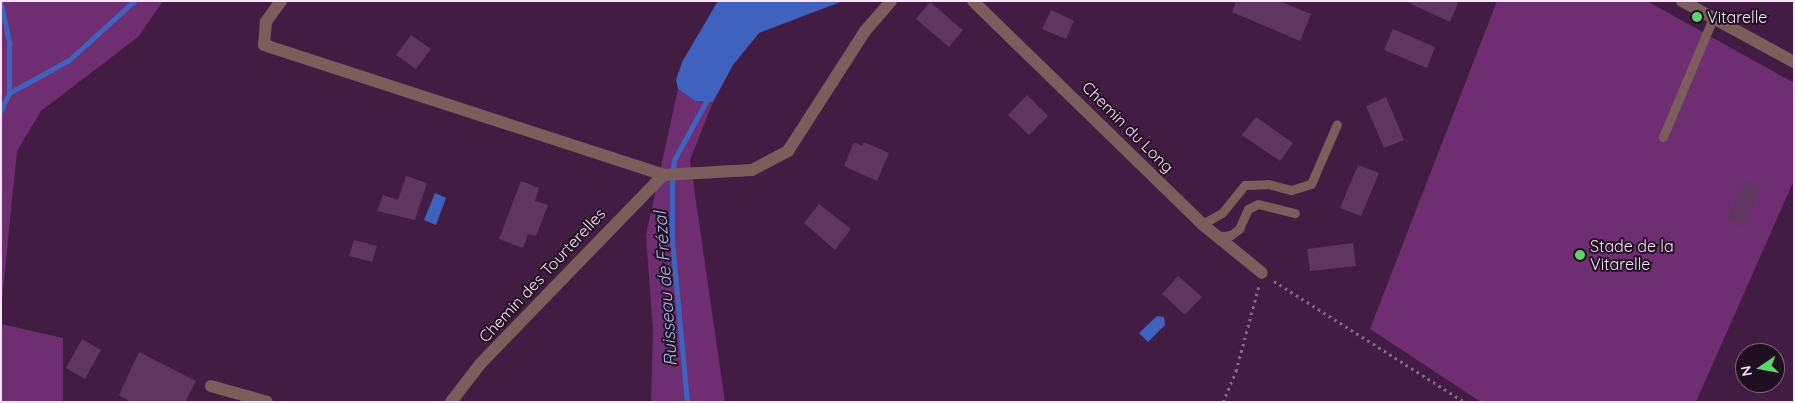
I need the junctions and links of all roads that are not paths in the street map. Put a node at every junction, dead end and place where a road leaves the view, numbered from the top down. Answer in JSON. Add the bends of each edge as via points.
{"nodes":[{"id":1,"x":281,"y":1,"type":"edge"},
{"id":2,"x":891,"y":1,"type":"edge"},
{"id":3,"x":974,"y":1,"type":"edge"},
{"id":4,"x":1682,"y":1,"type":"edge"},
{"id":5,"x":1713,"y":18,"type":"junction"},
{"id":6,"x":1794,"y":62,"type":"edge"},
{"id":7,"x":1337,"y":124,"type":"dead end"},
{"id":8,"x":1663,"y":137,"type":"dead end"},
{"id":9,"x":662,"y":175,"type":"junction"},
{"id":10,"x":1295,"y":213,"type":"dead end"},
{"id":11,"x":1202,"y":224,"type":"junction"},
{"id":12,"x":1217,"y":237,"type":"junction"},
{"id":13,"x":1262,"y":274,"type":"road end"},
{"id":14,"x":211,"y":386,"type":"dead end"},
{"id":15,"x":267,"y":402,"type":"edge"},
{"id":16,"x":451,"y":402,"type":"edge"}],
"edges":[{"from":1,"to":9,"type":"street","via":[[266,22],[264,45]]},
{"from":2,"to":9,"type":"street","via":[[865,31],[788,151],[752,170]]},
{"from":3,"to":11,"type":"street","name":"Chemin du Long"},
{"from":4,"to":5,"type":"street"},
{"from":5,"to":6,"type":"street"},
{"from":5,"to":8,"type":"lane"},
{"from":7,"to":11,"type":"lane","via":[[1312,184],[1291,190],[1268,184],[1245,185],[1222,214]]},
{"from":9,"to":16,"type":"street","name":"Chemin des Tourterelles","via":[[481,363]]},
{"from":10,"to":12,"type":"lane","via":[[1258,204],[1248,209],[1239,229],[1231,235]]},
{"from":11,"to":12,"type":"street","name":"Chemin du Long"},
{"from":12,"to":13,"type":"street","name":"Chemin du Long"},
{"from":14,"to":15,"type":"street"}]}
